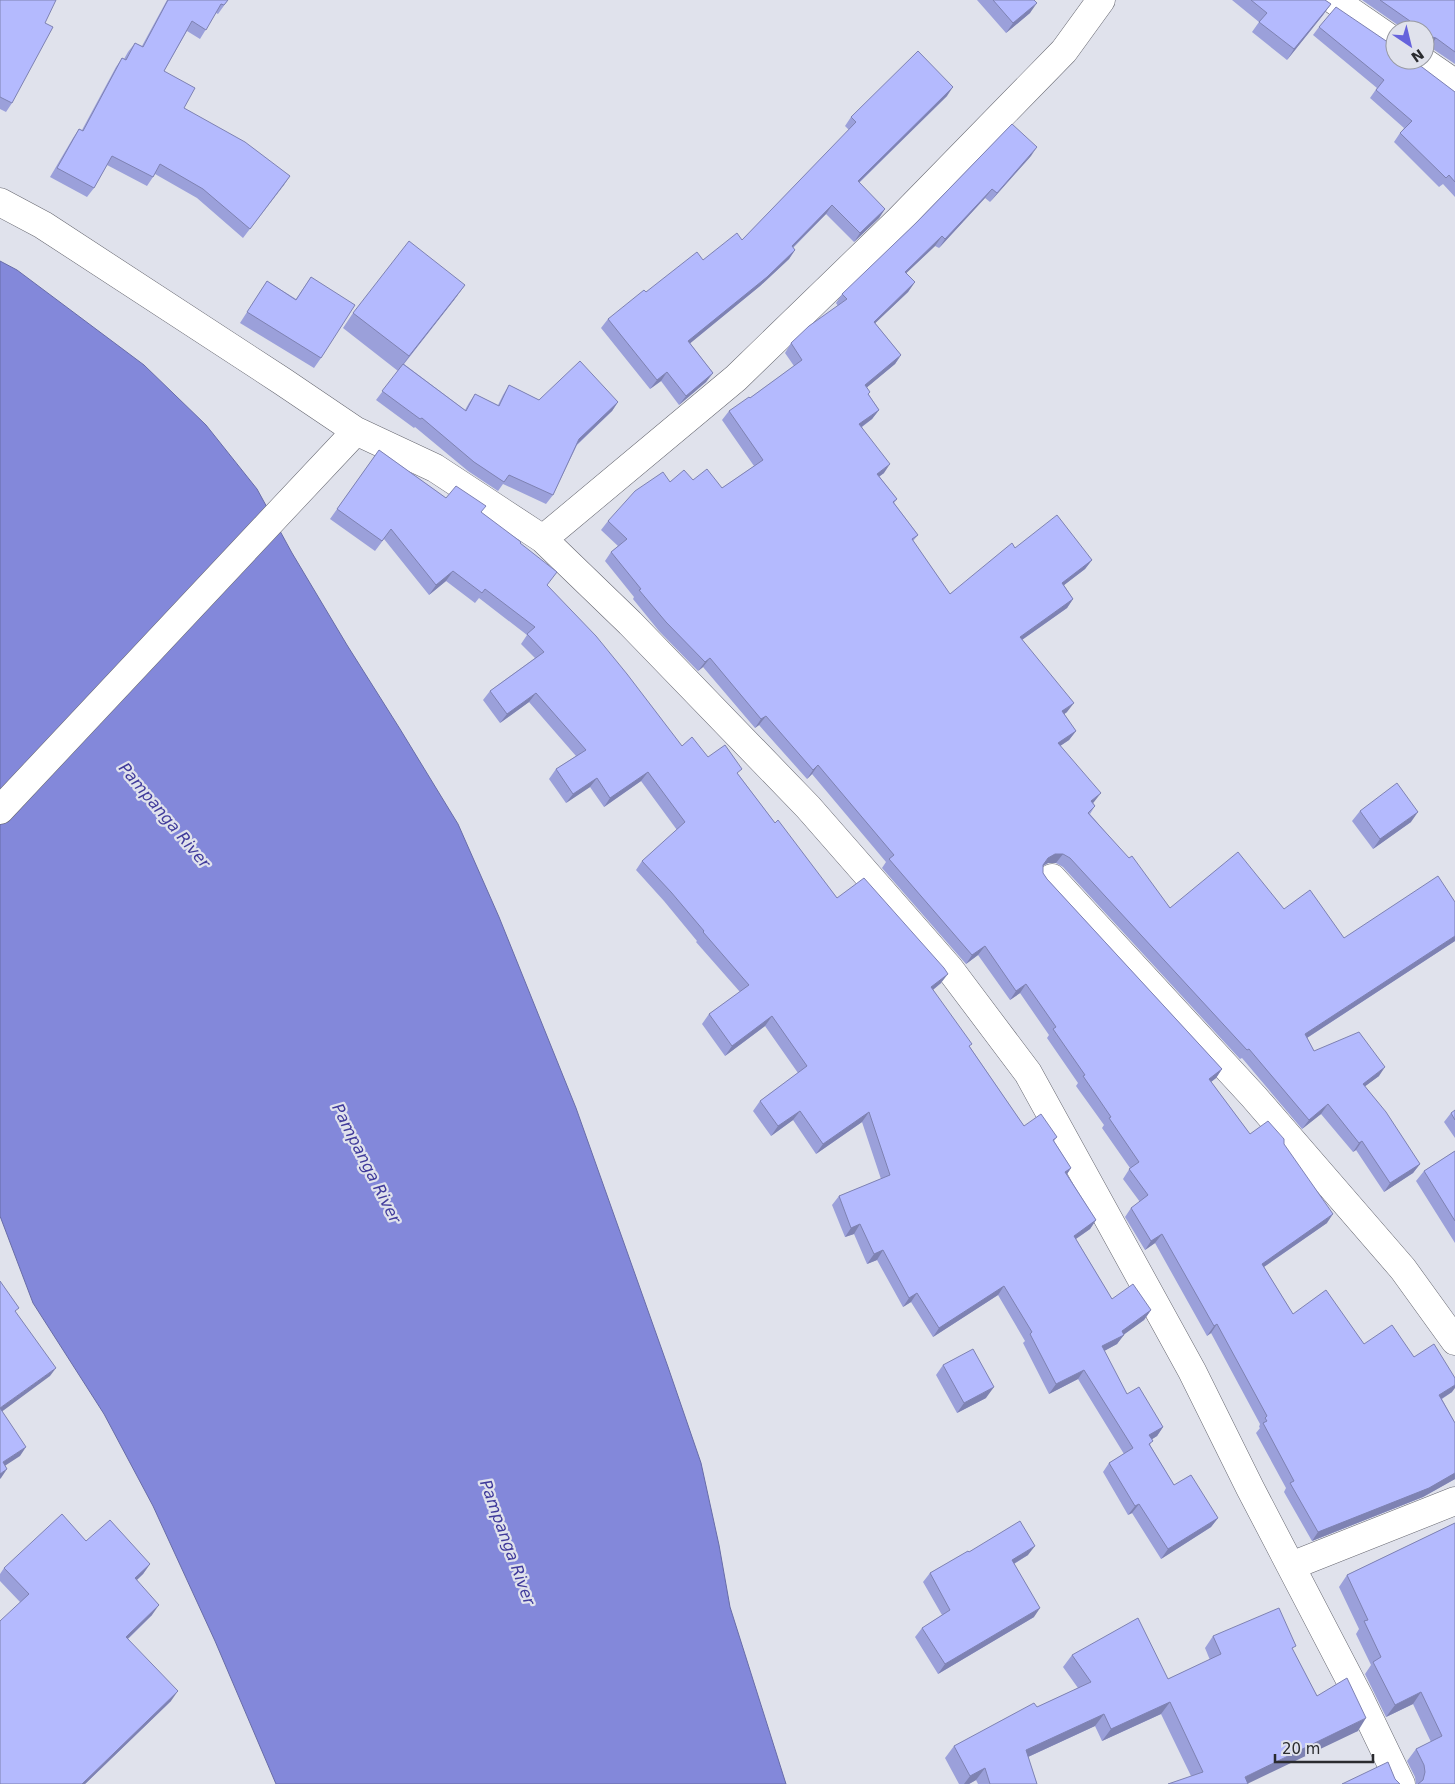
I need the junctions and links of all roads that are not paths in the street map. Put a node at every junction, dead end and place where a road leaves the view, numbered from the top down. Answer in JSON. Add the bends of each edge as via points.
{"nodes":[{"id":1,"x":1101,"y":0,"type":"edge"},
{"id":2,"x":1334,"y":0,"type":"edge"},
{"id":3,"x":1385,"y":35,"type":"edge"},
{"id":4,"x":1435,"y":70,"type":"edge"},
{"id":5,"x":1455,"y":86,"type":"edge"},
{"id":6,"x":0,"y":202,"type":"edge"},
{"id":7,"x":356,"y":432,"type":"junction"},
{"id":8,"x":543,"y":540,"type":"junction"},
{"id":9,"x":0,"y":810,"type":"edge"},
{"id":10,"x":1052,"y":878,"type":"dead end"},
{"id":11,"x":1455,"y":1341,"type":"edge"},
{"id":12,"x":1455,"y":1501,"type":"edge"},
{"id":13,"x":1291,"y":1566,"type":"junction"},
{"id":14,"x":1401,"y":1784,"type":"edge"}],
"edges":[{"from":1,"to":8,"type":"street","via":[[1064,51],[899,220],[751,364]]},
{"from":2,"to":3,"type":"street"},
{"from":4,"to":5,"type":"street"},
{"from":6,"to":7,"type":"street","via":[[43,224]]},
{"from":7,"to":8,"type":"street","via":[[435,468]]},
{"from":7,"to":9,"type":"street"},
{"from":8,"to":13,"type":"street","via":[[630,624],[808,807],[949,968],[1028,1073],[1192,1372]]},
{"from":10,"to":11,"type":"street","via":[[1254,1097],[1403,1269]]},
{"from":12,"to":13,"type":"street"},
{"from":13,"to":14,"type":"street"}]}
